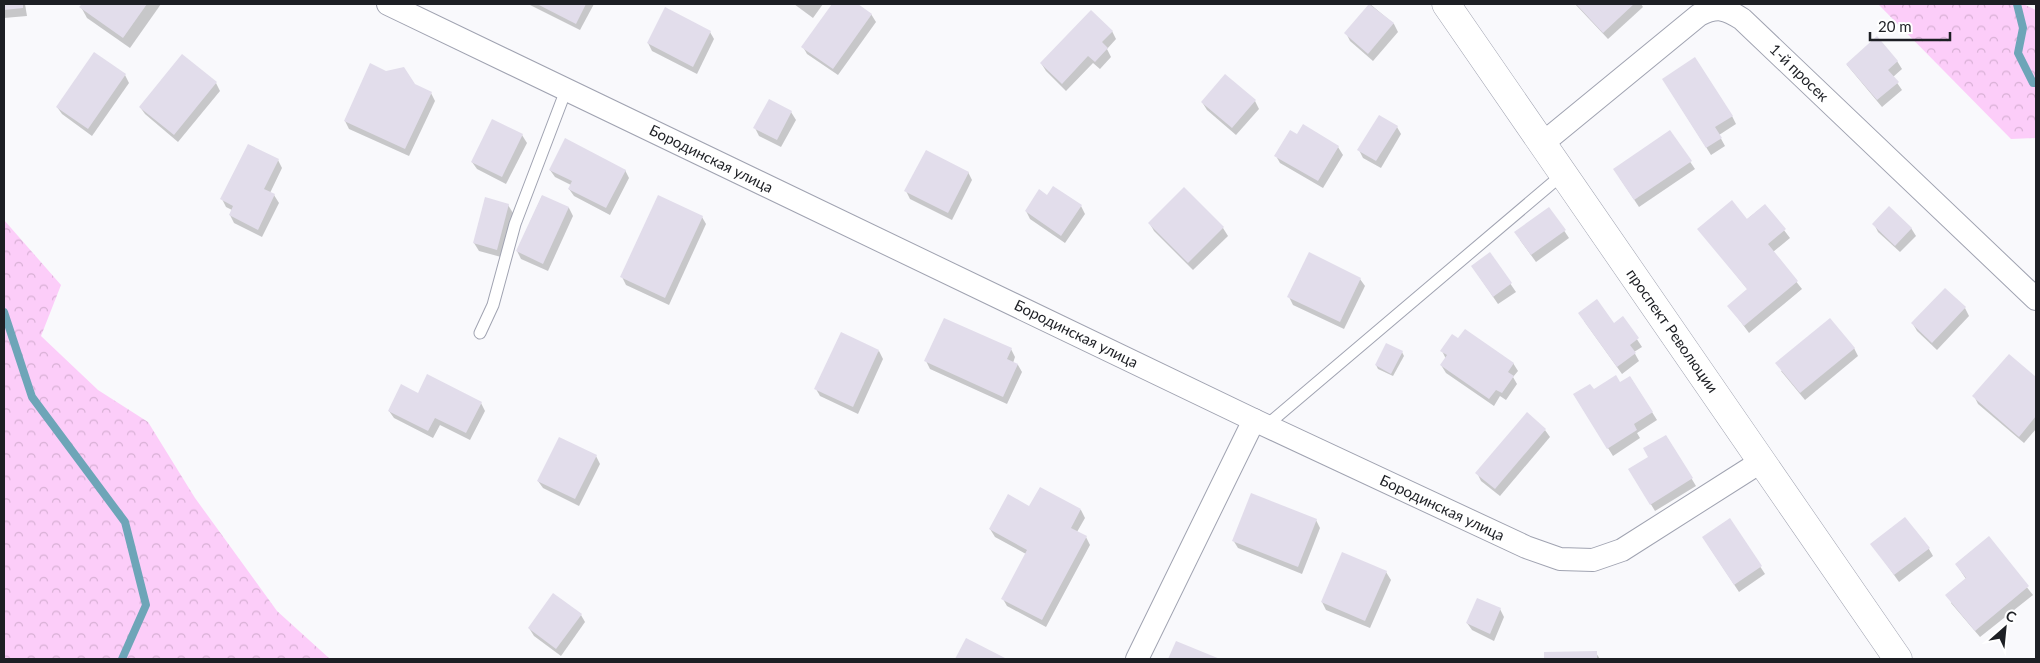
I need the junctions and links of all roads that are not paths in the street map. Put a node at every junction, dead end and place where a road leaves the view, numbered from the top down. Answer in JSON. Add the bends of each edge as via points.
{"nodes":[{"id":1,"x":388,"y":4,"type":"edge"},
{"id":2,"x":1446,"y":4,"type":"edge"},
{"id":3,"x":566,"y":90,"type":"junction"},
{"id":4,"x":1543,"y":143,"type":"junction"},
{"id":5,"x":1563,"y":174,"type":"junction"},
{"id":6,"x":2036,"y":299,"type":"edge"},
{"id":7,"x":480,"y":333,"type":"dead end"},
{"id":8,"x":1261,"y":423,"type":"junction"},
{"id":9,"x":1762,"y":461,"type":"junction"},
{"id":10,"x":1137,"y":659,"type":"edge"},
{"id":11,"x":1898,"y":659,"type":"edge"}],
"edges":[{"from":1,"to":3,"type":"street","name":"Бородинская улица"},
{"from":2,"to":4,"type":"street","name":"проспект Революции"},
{"from":3,"to":7,"type":"lane","via":[[515,224],[493,305]]},
{"from":3,"to":8,"type":"street","name":"Бородинская улица"},
{"from":4,"to":5,"type":"street","name":"проспект Революции"},
{"from":4,"to":6,"type":"street","name":"1-й просек","via":[[1699,16],[1710,10],[1726,9],[1742,19]]},
{"from":5,"to":8,"type":"lane"},
{"from":5,"to":9,"type":"street","name":"проспект Революции"},
{"from":8,"to":9,"type":"street","name":"Бородинская улица","via":[[1526,547],[1560,559],[1592,560],[1622,550]]},
{"from":8,"to":10,"type":"street"},
{"from":9,"to":11,"type":"street","name":"проспект Революции"}]}
